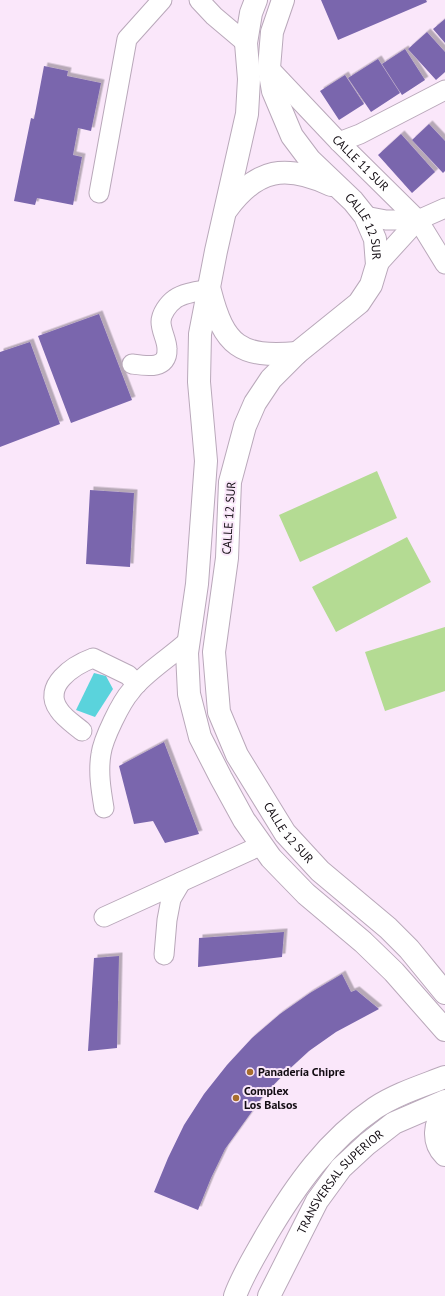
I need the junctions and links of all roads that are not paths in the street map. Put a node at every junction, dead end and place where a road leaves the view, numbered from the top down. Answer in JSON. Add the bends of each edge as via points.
{"nodes":[{"id":1,"x":162,"y":0,"type":"edge"},
{"id":2,"x":199,"y":0,"type":"edge"},
{"id":3,"x":256,"y":0,"type":"edge"},
{"id":4,"x":283,"y":0,"type":"edge"},
{"id":5,"x":246,"y":43,"type":"junction"},
{"id":6,"x":269,"y":68,"type":"junction"},
{"id":7,"x":445,"y":90,"type":"edge"},
{"id":8,"x":339,"y":142,"type":"junction"},
{"id":9,"x":339,"y":189,"type":"junction"},
{"id":10,"x":99,"y":193,"type":"dead end"},
{"id":11,"x":445,"y":208,"type":"edge"},
{"id":12,"x":226,"y":210,"type":"junction"},
{"id":13,"x":365,"y":216,"type":"junction"},
{"id":14,"x":418,"y":220,"type":"junction"},
{"id":15,"x":445,"y":264,"type":"edge"},
{"id":16,"x":377,"y":265,"type":"junction"},
{"id":17,"x":210,"y":289,"type":"junction"},
{"id":18,"x":297,"y":353,"type":"junction"},
{"id":19,"x":132,"y":364,"type":"dead end"},
{"id":20,"x":188,"y":641,"type":"junction"},
{"id":21,"x":137,"y":684,"type":"junction"},
{"id":22,"x":82,"y":731,"type":"dead end"},
{"id":23,"x":104,"y":808,"type":"dead end"},
{"id":24,"x":262,"y":846,"type":"junction"},
{"id":25,"x":181,"y":882,"type":"junction"},
{"id":26,"x":104,"y":917,"type":"dead end"},
{"id":27,"x":164,"y":955,"type":"dead end"},
{"id":28,"x":445,"y":993,"type":"edge"},
{"id":29,"x":445,"y":1030,"type":"edge"},
{"id":30,"x":445,"y":1077,"type":"edge"},
{"id":31,"x":445,"y":1101,"type":"edge"},
{"id":32,"x":445,"y":1110,"type":"edge"},
{"id":33,"x":445,"y":1155,"type":"edge"},
{"id":34,"x":235,"y":1296,"type":"edge"},
{"id":35,"x":269,"y":1296,"type":"edge"}],
"edges":[{"from":1,"to":10,"type":"street","via":[[127,39]]},
{"from":2,"to":5,"type":"street"},
{"from":3,"to":5,"type":"main road"},
{"from":4,"to":6,"type":"main road","name":"CALLE 12 SUR","via":[[272,32]]},
{"from":5,"to":12,"type":"main road","via":[[249,79],[247,114]]},
{"from":6,"to":8,"type":"street","name":"CALLE 11 SUR"},
{"from":6,"to":9,"type":"main road","name":"CALLE 12 SUR","via":[[273,91],[292,136],[310,160]]},
{"from":7,"to":8,"type":"street","via":[[360,134]]},
{"from":8,"to":14,"type":"street","name":"CALLE 11 SUR"},
{"from":9,"to":12,"type":"main road","via":[[313,177],[288,172],[271,174],[256,180],[239,192]]},
{"from":9,"to":13,"type":"main road","name":"CALLE 12 SUR"},
{"from":11,"to":14,"type":"street"},
{"from":12,"to":17,"type":"main road"},
{"from":13,"to":14,"type":"street","via":[[386,220]]},
{"from":13,"to":16,"type":"main road","name":"CALLE 12 SUR","via":[[375,239]]},
{"from":14,"to":15,"type":"street","name":"CALLE 11 SUR"},
{"from":14,"to":16,"type":"street"},
{"from":16,"to":18,"type":"main road","name":"CALLE 12 SUR","via":[[371,285],[359,303]]},
{"from":17,"to":18,"type":"main road","via":[[224,331],[237,345],[249,352],[266,355]]},
{"from":17,"to":19,"type":"street","via":[[175,298],[166,308],[161,321],[168,349],[161,364],[152,367]]},
{"from":17,"to":20,"type":"main road","via":[[200,334],[199,382],[206,460],[197,584]]},
{"from":18,"to":28,"type":"main road","name":"CALLE 12 SUR","via":[[272,379],[255,403],[245,426],[230,482],[227,558],[214,652],[219,712],[237,755],[285,833],[320,871],[409,949]]},
{"from":20,"to":21,"type":"street"},
{"from":20,"to":24,"type":"main road","via":[[189,694],[200,737],[244,820]]},
{"from":21,"to":22,"type":"street","via":[[128,675],[93,658],[78,664],[62,678],[55,690],[54,700],[58,710]]},
{"from":21,"to":23,"type":"street","via":[[130,690],[116,715],[101,753],[99,781]]},
{"from":24,"to":25,"type":"street"},
{"from":24,"to":29,"type":"main road","via":[[306,894],[394,972]]},
{"from":25,"to":26,"type":"street"},
{"from":25,"to":27,"type":"street","via":[[171,899],[166,920]]},
{"from":30,"to":34,"type":"main road","via":[[376,1107],[341,1134],[310,1168],[284,1207],[252,1260]]},
{"from":31,"to":35,"type":"main road","name":"TRANSVERSAL SUPERIOR","via":[[394,1123],[342,1168],[317,1201]]},
{"from":32,"to":33,"type":"main road","via":[[438,1118],[435,1133]]}]}
